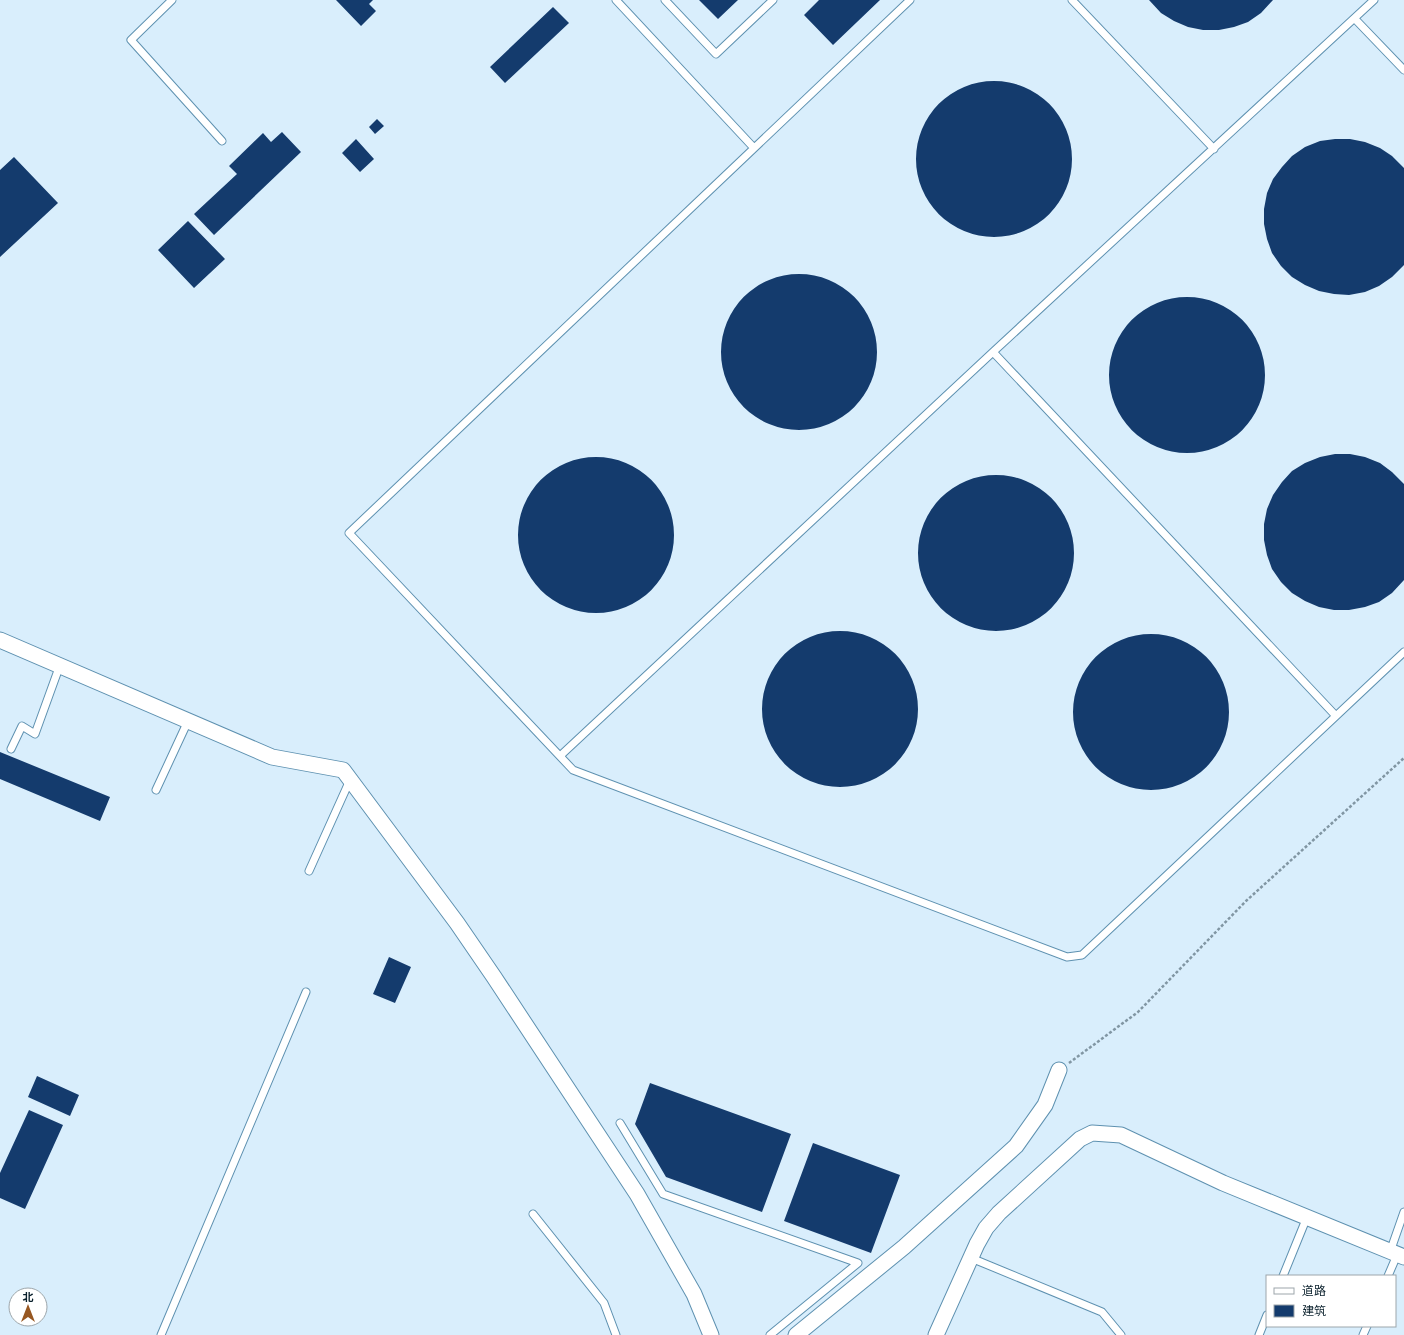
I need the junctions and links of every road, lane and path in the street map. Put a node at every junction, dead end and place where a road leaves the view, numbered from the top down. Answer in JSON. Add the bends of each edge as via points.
{"nodes":[{"id":1,"x":172,"y":0,"type":"edge"},
{"id":2,"x":616,"y":0,"type":"edge"},
{"id":3,"x":665,"y":0,"type":"edge"},
{"id":4,"x":773,"y":0,"type":"edge"},
{"id":5,"x":910,"y":0,"type":"edge"},
{"id":6,"x":1072,"y":0,"type":"edge"},
{"id":7,"x":1374,"y":0,"type":"edge"},
{"id":8,"x":1355,"y":19,"type":"junction"},
{"id":9,"x":1404,"y":70,"type":"edge"},
{"id":10,"x":222,"y":140,"type":"dead end"},
{"id":11,"x":754,"y":148,"type":"junction"},
{"id":12,"x":1214,"y":149,"type":"junction"},
{"id":13,"x":993,"y":352,"type":"junction"},
{"id":14,"x":0,"y":640,"type":"edge"},
{"id":15,"x":1404,"y":652,"type":"edge"},
{"id":16,"x":60,"y":665,"type":"junction"},
{"id":17,"x":1336,"y":716,"type":"junction"},
{"id":18,"x":188,"y":721,"type":"junction"},
{"id":19,"x":12,"y":749,"type":"dead end"},
{"id":20,"x":560,"y":756,"type":"junction"},
{"id":21,"x":1404,"y":758,"type":"edge"},
{"id":22,"x":350,"y":780,"type":"junction"},
{"id":23,"x":156,"y":790,"type":"dead end"},
{"id":24,"x":309,"y":871,"type":"dead end"},
{"id":25,"x":306,"y":992,"type":"dead end"},
{"id":26,"x":1059,"y":1070,"type":"joint"},
{"id":27,"x":620,"y":1123,"type":"dead end"},
{"id":28,"x":1404,"y":1212,"type":"edge"},
{"id":29,"x":534,"y":1214,"type":"dead end"},
{"id":30,"x":1307,"y":1217,"type":"junction"},
{"id":31,"x":1397,"y":1254,"type":"edge"},
{"id":32,"x":970,"y":1258,"type":"junction"},
{"id":33,"x":1283,"y":1275,"type":"edge"},
{"id":34,"x":1388,"y":1275,"type":"edge"},
{"id":35,"x":1266,"y":1318,"type":"edge"},
{"id":36,"x":161,"y":1335,"type":"edge"},
{"id":37,"x":616,"y":1335,"type":"edge"},
{"id":38,"x":711,"y":1335,"type":"edge"},
{"id":39,"x":770,"y":1335,"type":"edge"},
{"id":40,"x":796,"y":1335,"type":"edge"},
{"id":41,"x":936,"y":1335,"type":"edge"},
{"id":42,"x":1120,"y":1335,"type":"edge"},
{"id":43,"x":1259,"y":1335,"type":"edge"}],
"edges":[{"from":1,"to":10,"type":"lane","via":[[131,40]]},
{"from":2,"to":11,"type":"lane"},
{"from":3,"to":4,"type":"lane","via":[[716,54]]},
{"from":5,"to":11,"type":"lane"},
{"from":6,"to":12,"type":"lane"},
{"from":7,"to":8,"type":"lane"},
{"from":8,"to":9,"type":"lane"},
{"from":8,"to":12,"type":"lane"},
{"from":11,"to":20,"type":"lane","via":[[349,533]]},
{"from":12,"to":13,"type":"lane"},
{"from":13,"to":17,"type":"lane"},
{"from":13,"to":20,"type":"lane"},
{"from":14,"to":16,"type":"street"},
{"from":15,"to":17,"type":"lane"},
{"from":16,"to":18,"type":"street"},
{"from":16,"to":19,"type":"lane","via":[[35,734],[22,726]]},
{"from":17,"to":20,"type":"lane","via":[[1082,955],[1067,957],[573,770]]},
{"from":18,"to":22,"type":"street","via":[[272,757],[343,770]]},
{"from":18,"to":23,"type":"lane"},
{"from":21,"to":26,"type":"path","via":[[1246,901],[1138,1012]]},
{"from":22,"to":24,"type":"lane"},
{"from":22,"to":38,"type":"street","via":[[478,953],[637,1194],[694,1294]]},
{"from":25,"to":36,"type":"lane"},
{"from":26,"to":40,"type":"street","via":[[1045,1105],[1016,1146],[904,1247]]},
{"from":27,"to":39,"type":"lane","via":[[662,1194],[858,1263]]},
{"from":28,"to":31,"type":"lane"},
{"from":29,"to":37,"type":"lane","via":[[604,1303]]},
{"from":30,"to":31,"type":"street"},
{"from":30,"to":32,"type":"street","via":[[1223,1183],[1121,1135],[1092,1133],[1080,1139],[999,1213],[986,1228]]},
{"from":30,"to":33,"type":"lane"},
{"from":31,"to":34,"type":"lane"},
{"from":32,"to":41,"type":"street"},
{"from":32,"to":42,"type":"lane","via":[[1102,1312]]},
{"from":35,"to":43,"type":"lane"}]}
